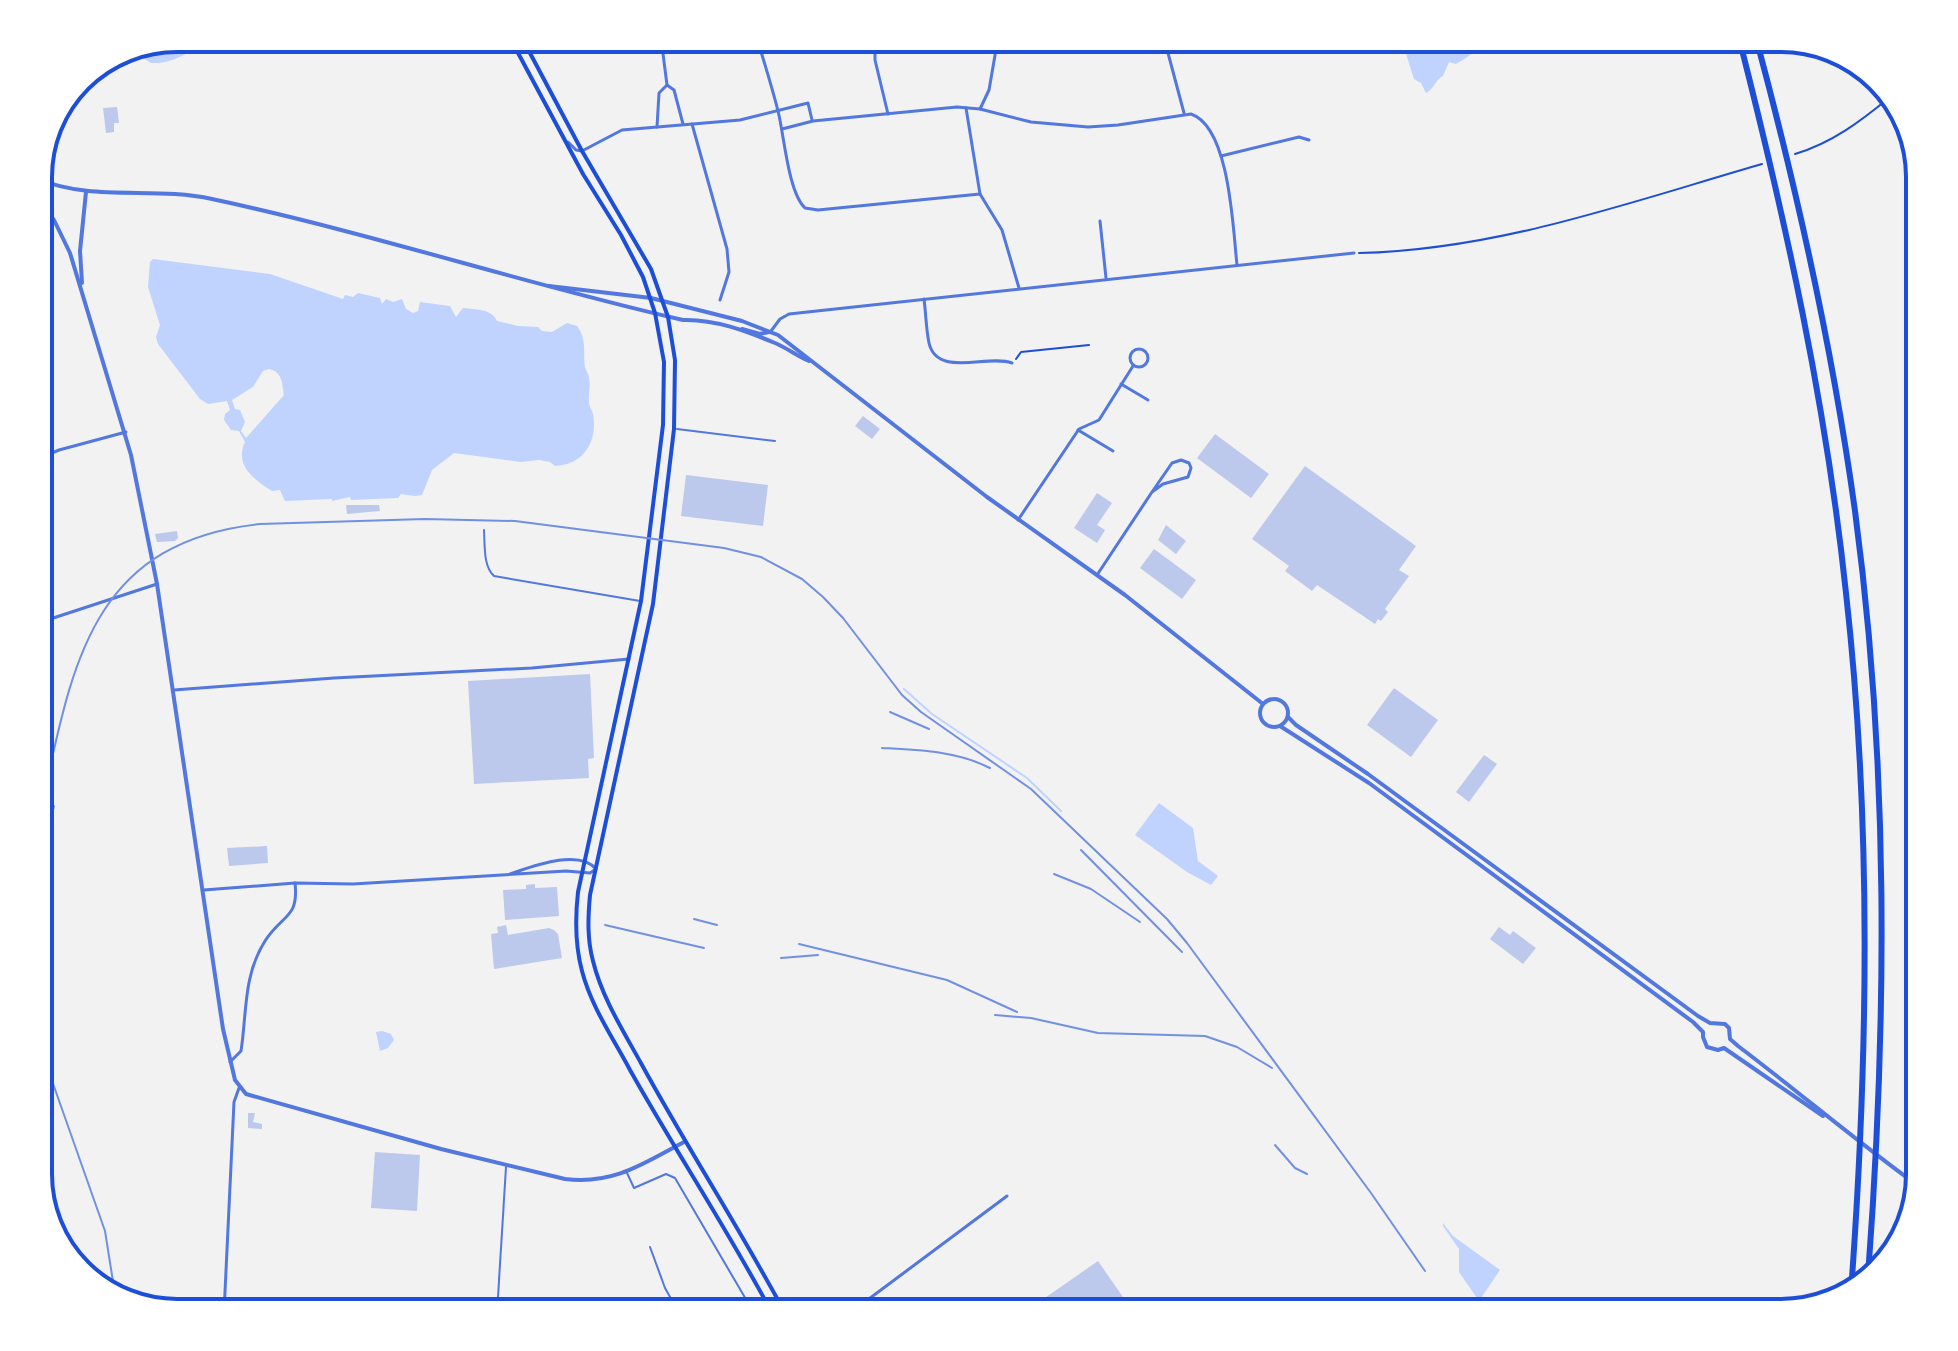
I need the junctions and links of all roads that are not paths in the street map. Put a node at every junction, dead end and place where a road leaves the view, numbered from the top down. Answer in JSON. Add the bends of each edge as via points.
{"nodes":[{"id":1,"x":517,"y":52,"type":"edge"},
{"id":2,"x":529,"y":52,"type":"edge"},
{"id":3,"x":663,"y":52,"type":"edge"},
{"id":4,"x":761,"y":52,"type":"edge"},
{"id":5,"x":875,"y":52,"type":"edge"},
{"id":6,"x":994,"y":52,"type":"edge"},
{"id":7,"x":1168,"y":52,"type":"edge"},
{"id":8,"x":1742,"y":52,"type":"edge"},
{"id":9,"x":1760,"y":52,"type":"edge"},
{"id":10,"x":667,"y":85,"type":"junction"},
{"id":11,"x":966,"y":108,"type":"junction"},
{"id":12,"x":980,"y":109,"type":"junction"},
{"id":13,"x":778,"y":111,"type":"junction"},
{"id":14,"x":1184,"y":113,"type":"junction"},
{"id":15,"x":888,"y":114,"type":"junction"},
{"id":16,"x":813,"y":121,"type":"junction"},
{"id":17,"x":683,"y":124,"type":"junction"},
{"id":18,"x":692,"y":124,"type":"junction"},
{"id":19,"x":657,"y":127,"type":"junction"},
{"id":20,"x":782,"y":129,"type":"junction"},
{"id":21,"x":559,"y":130,"type":"junction"},
{"id":22,"x":1309,"y":140,"type":"dead end"},
{"id":23,"x":582,"y":151,"type":"junction"},
{"id":24,"x":1221,"y":156,"type":"junction"},
{"id":25,"x":52,"y":184,"type":"edge"},
{"id":26,"x":86,"y":192,"type":"junction"},
{"id":27,"x":980,"y":194,"type":"junction"},
{"id":28,"x":52,"y":220,"type":"edge"},
{"id":29,"x":1100,"y":221,"type":"dead end"},
{"id":30,"x":1354,"y":253,"type":"road end"},
{"id":31,"x":1237,"y":265,"type":"junction"},
{"id":32,"x":1106,"y":278,"type":"junction"},
{"id":33,"x":549,"y":286,"type":"junction"},
{"id":34,"x":1019,"y":288,"type":"junction"},
{"id":35,"x":85,"y":297,"type":"junction"},
{"id":36,"x":651,"y":298,"type":"junction"},
{"id":37,"x":924,"y":299,"type":"junction"},
{"id":38,"x":720,"y":300,"type":"dead end"},
{"id":39,"x":664,"y":302,"type":"junction"},
{"id":40,"x":655,"y":313,"type":"junction"},
{"id":41,"x":668,"y":317,"type":"junction"},
{"id":42,"x":721,"y":324,"type":"junction"},
{"id":43,"x":771,"y":331,"type":"junction"},
{"id":44,"x":776,"y":344,"type":"junction"},
{"id":45,"x":811,"y":362,"type":"junction"},
{"id":46,"x":1012,"y":363,"type":"road end"},
{"id":47,"x":1133,"y":366,"type":"junction"},
{"id":48,"x":1121,"y":384,"type":"junction"},
{"id":49,"x":1148,"y":400,"type":"dead end"},
{"id":50,"x":674,"y":429,"type":"junction"},
{"id":51,"x":1078,"y":430,"type":"junction"},
{"id":52,"x":126,"y":432,"type":"junction"},
{"id":53,"x":775,"y":441,"type":"dead end"},
{"id":54,"x":1113,"y":451,"type":"dead end"},
{"id":55,"x":52,"y":453,"type":"edge"},
{"id":56,"x":1152,"y":492,"type":"junction"},
{"id":57,"x":1018,"y":520,"type":"junction"},
{"id":58,"x":484,"y":530,"type":"dead end"},
{"id":59,"x":1097,"y":575,"type":"junction"},
{"id":60,"x":157,"y":584,"type":"junction"},
{"id":61,"x":641,"y":601,"type":"junction"},
{"id":62,"x":52,"y":618,"type":"edge"},
{"id":63,"x":643,"y":656,"type":"junction"},
{"id":64,"x":629,"y":659,"type":"junction"},
{"id":65,"x":174,"y":690,"type":"junction"},
{"id":66,"x":1263,"y":704,"type":"junction"},
{"id":67,"x":1288,"y":717,"type":"junction"},
{"id":68,"x":1280,"y":726,"type":"junction"},
{"id":69,"x":584,"y":860,"type":"junction"},
{"id":70,"x":596,"y":869,"type":"junction"},
{"id":71,"x":581,"y":873,"type":"junction"},
{"id":72,"x":510,"y":874,"type":"junction"},
{"id":73,"x":295,"y":883,"type":"junction"},
{"id":74,"x":204,"y":890,"type":"junction"},
{"id":75,"x":1710,"y":1023,"type":"junction"},
{"id":76,"x":1703,"y":1032,"type":"junction"},
{"id":77,"x":1730,"y":1039,"type":"junction"},
{"id":78,"x":1724,"y":1048,"type":"junction"},
{"id":79,"x":230,"y":1062,"type":"junction"},
{"id":80,"x":239,"y":1088,"type":"junction"},
{"id":81,"x":1826,"y":1117,"type":"junction"},
{"id":82,"x":684,"y":1142,"type":"junction"},
{"id":83,"x":673,"y":1147,"type":"junction"},
{"id":84,"x":506,"y":1165,"type":"junction"},
{"id":85,"x":627,"y":1172,"type":"junction"},
{"id":86,"x":1906,"y":1177,"type":"edge"},
{"id":87,"x":1007,"y":1196,"type":"dead end"},
{"id":88,"x":650,"y":1247,"type":"dead end"},
{"id":89,"x":1869,"y":1263,"type":"edge"},
{"id":90,"x":1852,"y":1277,"type":"edge"},
{"id":91,"x":225,"y":1299,"type":"edge"},
{"id":92,"x":498,"y":1299,"type":"edge"},
{"id":93,"x":671,"y":1299,"type":"edge"},
{"id":94,"x":746,"y":1299,"type":"edge"},
{"id":95,"x":764,"y":1299,"type":"edge"},
{"id":96,"x":777,"y":1299,"type":"edge"},
{"id":97,"x":869,"y":1299,"type":"edge"}],
"edges":[{"from":1,"to":21,"type":"main road"},
{"from":2,"to":23,"type":"main road"},
{"from":3,"to":10,"type":"street"},
{"from":4,"to":13,"type":"street"},
{"from":5,"to":15,"type":"street"},
{"from":6,"to":12,"type":"street","via":[[989,90]]},
{"from":7,"to":14,"type":"street"},
{"from":8,"to":90,"type":"highway","via":[[1798,281],[1847,595],[1864,862],[1862,1132]]},
{"from":9,"to":89,"type":"highway","via":[[1815,276],[1864,595],[1877,740],[1883,966]]},
{"from":10,"to":17,"type":"street","via":[[674,90]]},
{"from":10,"to":19,"type":"street","via":[[659,93]]},
{"from":11,"to":12,"type":"street"},
{"from":11,"to":15,"type":"street"},
{"from":11,"to":27,"type":"street"},
{"from":12,"to":14,"type":"street","via":[[1031,122],[1088,127]]},
{"from":13,"to":16,"type":"street","via":[[808,103]]},
{"from":13,"to":18,"type":"street"},
{"from":13,"to":20,"type":"street"},
{"from":14,"to":24,"type":"street","via":[[1203,121]]},
{"from":15,"to":16,"type":"street"},
{"from":16,"to":20,"type":"street"},
{"from":17,"to":18,"type":"street"},
{"from":17,"to":19,"type":"street"},
{"from":18,"to":38,"type":"street","via":[[727,249],[729,272]]},
{"from":19,"to":23,"type":"street","via":[[622,130]]},
{"from":20,"to":27,"type":"street","via":[[799,202],[805,208]]},
{"from":21,"to":23,"type":"street"},
{"from":21,"to":36,"type":"main road","via":[[633,256]]},
{"from":22,"to":24,"type":"street","via":[[1299,137]]},
{"from":23,"to":39,"type":"main road","via":[[639,245]]},
{"from":24,"to":31,"type":"street"},
{"from":25,"to":26,"type":"street"},
{"from":26,"to":33,"type":"street","via":[[208,198]]},
{"from":26,"to":35,"type":"street","via":[[80,265]]},
{"from":27,"to":34,"type":"street","via":[[1002,230]]},
{"from":28,"to":35,"type":"street","via":[[63,235]]},
{"from":29,"to":32,"type":"street"},
{"from":30,"to":31,"type":"street"},
{"from":31,"to":32,"type":"street"},
{"from":32,"to":34,"type":"street"},
{"from":33,"to":36,"type":"street"},
{"from":33,"to":40,"type":"street"},
{"from":34,"to":37,"type":"street"},
{"from":35,"to":52,"type":"street"},
{"from":36,"to":39,"type":"street"},
{"from":36,"to":40,"type":"main road"},
{"from":37,"to":43,"type":"street","via":[[789,314]]},
{"from":37,"to":46,"type":"street","via":[[929,345],[941,360]]},
{"from":39,"to":41,"type":"main road"},
{"from":39,"to":43,"type":"street"},
{"from":40,"to":41,"type":"street"},
{"from":40,"to":61,"type":"main road","via":[[665,402]]},
{"from":41,"to":42,"type":"street"},
{"from":41,"to":50,"type":"main road","via":[[675,360]]},
{"from":42,"to":43,"type":"street","via":[[760,334]]},
{"from":42,"to":44,"type":"street"},
{"from":43,"to":44,"type":"street"},
{"from":43,"to":45,"type":"street"},
{"from":44,"to":45,"type":"street"},
{"from":45,"to":57,"type":"street"},
{"from":47,"to":47,"type":"street","via":[[1130,354],[1144,351],[1146,364]]},
{"from":47,"to":48,"type":"street"},
{"from":48,"to":49,"type":"street"},
{"from":48,"to":51,"type":"street","via":[[1099,420]]},
{"from":50,"to":53,"type":"lane"},
{"from":50,"to":63,"type":"main road"},
{"from":51,"to":54,"type":"street"},
{"from":51,"to":57,"type":"street"},
{"from":52,"to":55,"type":"street"},
{"from":52,"to":60,"type":"street"},
{"from":56,"to":56,"type":"street","via":[[1188,477],[1189,463],[1172,463]]},
{"from":56,"to":59,"type":"street"},
{"from":57,"to":59,"type":"street"},
{"from":58,"to":61,"type":"lane","via":[[487,565],[494,576]]},
{"from":59,"to":66,"type":"street"},
{"from":60,"to":62,"type":"street"},
{"from":60,"to":65,"type":"street"},
{"from":61,"to":64,"type":"main road"},
{"from":63,"to":64,"type":"main road"},
{"from":63,"to":70,"type":"main road"},
{"from":64,"to":65,"type":"street"},
{"from":64,"to":69,"type":"main road"},
{"from":65,"to":74,"type":"street"},
{"from":66,"to":67,"type":"street","via":[[1272,699],[1282,702]]},
{"from":66,"to":68,"type":"street","via":[[1262,722]]},
{"from":67,"to":68,"type":"street"},
{"from":67,"to":75,"type":"street"},
{"from":68,"to":76,"type":"street","via":[[1369,783]]},
{"from":69,"to":70,"type":"street"},
{"from":69,"to":71,"type":"main road"},
{"from":69,"to":72,"type":"street","via":[[540,864]]},
{"from":70,"to":71,"type":"street"},
{"from":70,"to":82,"type":"main road","via":[[588,917],[599,983]]},
{"from":71,"to":72,"type":"street"},
{"from":71,"to":83,"type":"main road","via":[[576,926],[582,973]]},
{"from":72,"to":73,"type":"street"},
{"from":73,"to":74,"type":"street"},
{"from":73,"to":79,"type":"street","via":[[295,909],[268,936],[252,967],[241,1051]]},
{"from":74,"to":79,"type":"street"},
{"from":75,"to":76,"type":"street"},
{"from":75,"to":77,"type":"street","via":[[1725,1024]]},
{"from":76,"to":78,"type":"street","via":[[1707,1047]]},
{"from":77,"to":78,"type":"street"},
{"from":77,"to":81,"type":"street"},
{"from":78,"to":81,"type":"street"},
{"from":79,"to":80,"type":"street"},
{"from":80,"to":84,"type":"street","via":[[296,1109]]},
{"from":80,"to":91,"type":"street","via":[[234,1102]]},
{"from":81,"to":86,"type":"street"},
{"from":82,"to":83,"type":"street"},
{"from":82,"to":96,"type":"main road"},
{"from":83,"to":85,"type":"street"},
{"from":83,"to":95,"type":"main road"},
{"from":84,"to":85,"type":"street","via":[[579,1181]]},
{"from":84,"to":92,"type":"lane"},
{"from":85,"to":94,"type":"lane","via":[[634,1188],[666,1174],[675,1178]]},
{"from":87,"to":97,"type":"street"},
{"from":88,"to":93,"type":"lane"}]}
